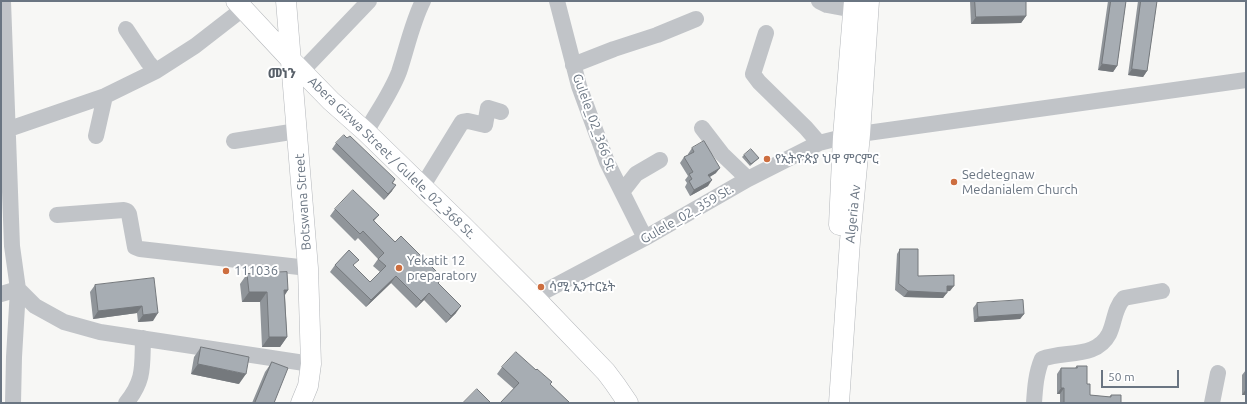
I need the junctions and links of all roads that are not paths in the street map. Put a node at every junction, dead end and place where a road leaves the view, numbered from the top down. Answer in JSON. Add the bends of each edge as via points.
{"nodes":[{"id":1,"x":3,"y":1,"type":"edge"},
{"id":2,"x":286,"y":1,"type":"edge"},
{"id":3,"x":369,"y":1,"type":"edge"},
{"id":4,"x":423,"y":1,"type":"edge"},
{"id":5,"x":557,"y":1,"type":"edge"},
{"id":6,"x":819,"y":1,"type":"edge"},
{"id":7,"x":859,"y":4,"type":"edge"},
{"id":8,"x":240,"y":5,"type":"edge"},
{"id":9,"x":696,"y":18,"type":"dead end"},
{"id":10,"x":126,"y":29,"type":"dead end"},
{"id":11,"x":766,"y":33,"type":"dead end"},
{"id":12,"x":296,"y":65,"type":"junction"},
{"id":13,"x":574,"y":65,"type":"junction"},
{"id":14,"x":156,"y":71,"type":"junction"},
{"id":15,"x":1246,"y":80,"type":"edge"},
{"id":16,"x":105,"y":96,"type":"junction"},
{"id":17,"x":501,"y":112,"type":"dead end"},
{"id":18,"x":702,"y":128,"type":"dead end"},
{"id":19,"x":9,"y":129,"type":"junction"},
{"id":20,"x":297,"y":131,"type":"junction"},
{"id":21,"x":366,"y":132,"type":"junction"},
{"id":22,"x":852,"y":135,"type":"junction"},
{"id":23,"x":96,"y":136,"type":"dead end"},
{"id":24,"x":234,"y":141,"type":"dead end"},
{"id":25,"x":819,"y":143,"type":"junction"},
{"id":26,"x":660,"y":160,"type":"dead end"},
{"id":27,"x":748,"y":179,"type":"junction"},
{"id":28,"x":422,"y":187,"type":"junction"},
{"id":29,"x":622,"y":192,"type":"junction"},
{"id":30,"x":57,"y":215,"type":"dead end"},
{"id":31,"x":646,"y":238,"type":"junction"},
{"id":32,"x":308,"y":268,"type":"junction"},
{"id":33,"x":18,"y":289,"type":"junction"},
{"id":34,"x":1162,"y":291,"type":"dead end"},
{"id":35,"x":1,"y":294,"type":"edge"},
{"id":36,"x":534,"y":297,"type":"junction"},
{"id":37,"x":143,"y":338,"type":"junction"},
{"id":38,"x":311,"y":364,"type":"junction"},
{"id":39,"x":1218,"y":373,"type":"dead end"},
{"id":40,"x":13,"y":403,"type":"edge"},
{"id":41,"x":126,"y":403,"type":"edge"},
{"id":42,"x":301,"y":403,"type":"edge"},
{"id":43,"x":628,"y":403,"type":"edge"},
{"id":44,"x":826,"y":403,"type":"edge"},
{"id":45,"x":839,"y":403,"type":"edge"},
{"id":46,"x":1034,"y":403,"type":"edge"},
{"id":47,"x":1212,"y":403,"type":"edge"}],
"edges":[{"from":1,"to":19,"type":"street"},
{"from":2,"to":12,"type":"main road","name":"Botswana Street"},
{"from":3,"to":12,"type":"street"},
{"from":4,"to":21,"type":"street","via":[[416,14],[398,73]]},
{"from":5,"to":13,"type":"street","name":"Gulele_02_366 St"},
{"from":6,"to":7,"type":"street","via":[[827,5]]},
{"from":7,"to":22,"type":"main road","name":"Algeria Av"},
{"from":8,"to":12,"type":"main road","name":"Abera Gizwa Street / Gulele_02_368 St."},
{"from":8,"to":14,"type":"street","via":[[196,46]]},
{"from":9,"to":13,"type":"street","via":[[657,36]]},
{"from":10,"to":14,"type":"street"},
{"from":11,"to":25,"type":"street","via":[[753,74]]},
{"from":12,"to":20,"type":"main road","name":"Botswana Street"},
{"from":12,"to":21,"type":"main road","name":"Abera Gizwa Street / Gulele_02_368 St."},
{"from":13,"to":29,"type":"street","name":"Gulele_02_366 St","via":[[579,86],[607,162]]},
{"from":14,"to":16,"type":"street"},
{"from":15,"to":22,"type":"street","name":"Gulele_02_359 St."},
{"from":16,"to":19,"type":"street"},
{"from":16,"to":23,"type":"street"},
{"from":17,"to":28,"type":"street","via":[[488,108],[485,125],[462,122]]},
{"from":18,"to":27,"type":"street","via":[[722,154]]},
{"from":19,"to":33,"type":"street","via":[[12,246]]},
{"from":20,"to":24,"type":"street"},
{"from":20,"to":32,"type":"main road","name":"Botswana Street"},
{"from":21,"to":28,"type":"main road","name":"Abera Gizwa Street / Gulele_02_368 St."},
{"from":22,"to":25,"type":"street","name":"Gulele_02_359 St."},
{"from":22,"to":44,"type":"main road","name":"Algeria Av"},
{"from":22,"to":45,"type":"main road","name":"Algeria Av","via":[[850,241]]},
{"from":25,"to":27,"type":"street","name":"Gulele_02_359 St."},
{"from":26,"to":29,"type":"street","via":[[636,174]]},
{"from":27,"to":31,"type":"street","name":"Gulele_02_359 St."},
{"from":28,"to":36,"type":"main road","name":"Abera Gizwa Street / Gulele_02_368 St."},
{"from":29,"to":31,"type":"street","name":"Gulele_02_366 St"},
{"from":30,"to":32,"type":"street","via":[[124,210],[129,214],[135,247],[140,249]]},
{"from":31,"to":36,"type":"street","name":"Gulele_02_359 St."},
{"from":32,"to":38,"type":"main road","name":"Botswana Street"},
{"from":33,"to":35,"type":"street"},
{"from":33,"to":37,"type":"street","via":[[35,306],[64,322],[100,332]]},
{"from":33,"to":40,"type":"street"},
{"from":34,"to":46,"type":"street","via":[[1124,298],[1115,311],[1110,333],[1103,344],[1095,349],[1042,359],[1036,377]]},
{"from":36,"to":43,"type":"main road","name":"Abera Gizwa Street / Gulele_02_368 St.","via":[[606,372]]},
{"from":37,"to":38,"type":"street"},
{"from":37,"to":41,"type":"street","via":[[142,375],[134,394]]},
{"from":38,"to":42,"type":"main road","name":"Botswana Street","via":[[308,386]]},
{"from":39,"to":47,"type":"street"}]}
